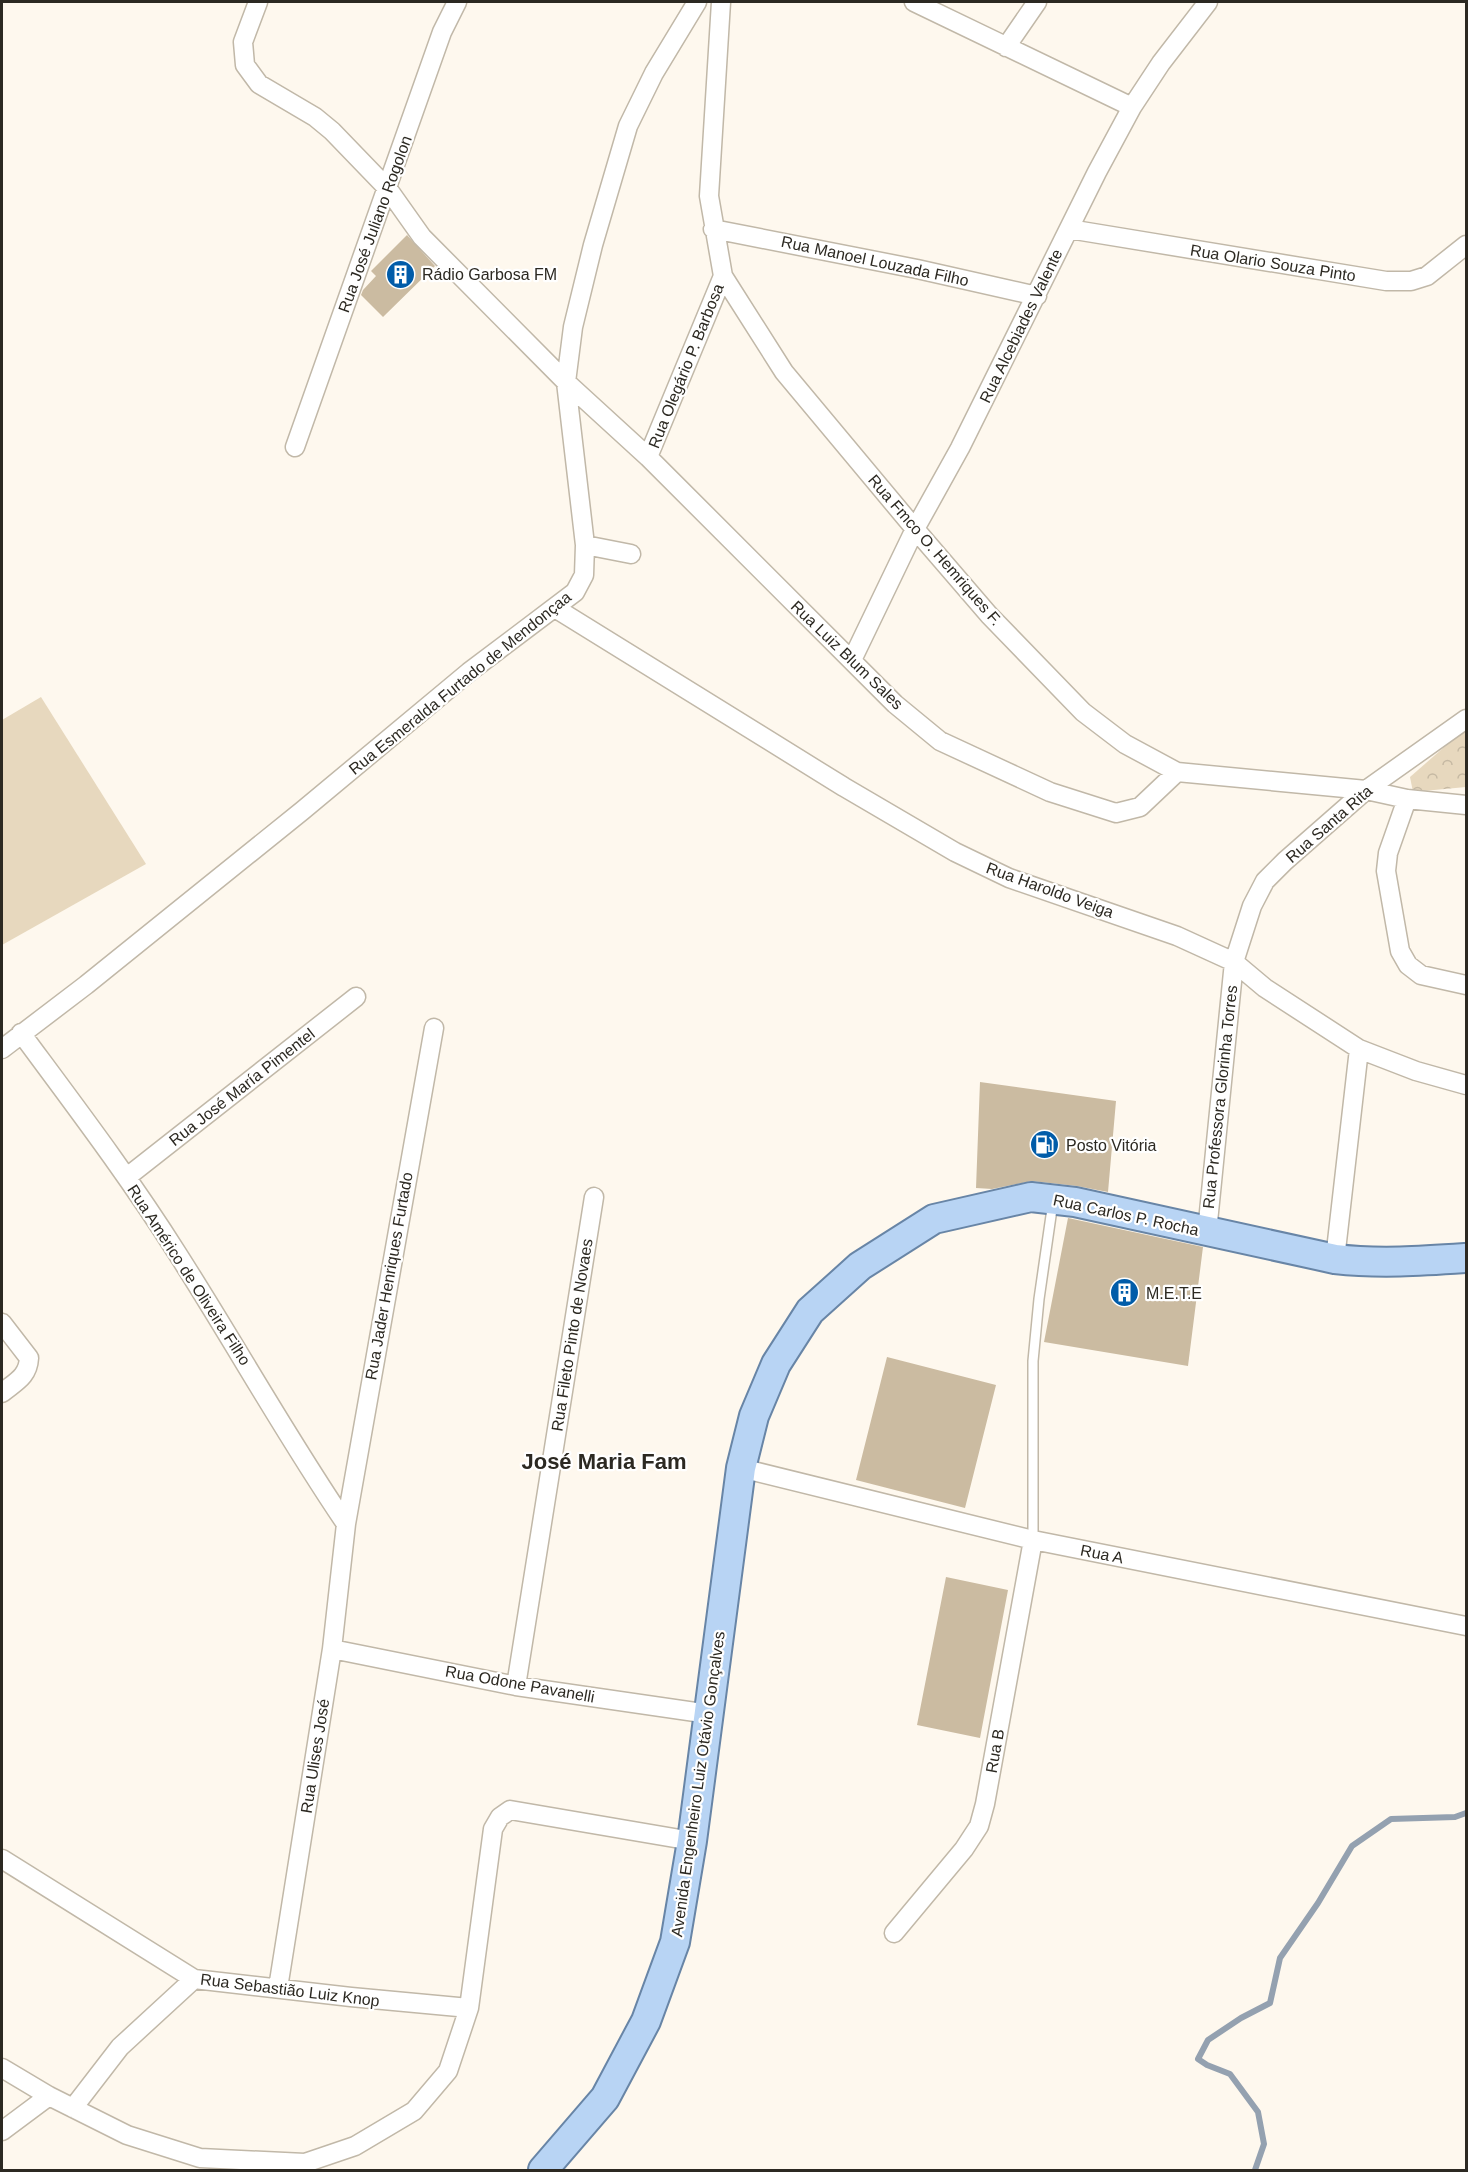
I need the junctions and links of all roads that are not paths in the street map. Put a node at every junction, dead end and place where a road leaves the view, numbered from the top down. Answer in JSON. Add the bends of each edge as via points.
{"nodes":[{"id":1,"x":258,"y":2,"type":"edge"},
{"id":2,"x":457,"y":2,"type":"edge"},
{"id":3,"x":697,"y":2,"type":"edge"},
{"id":4,"x":721,"y":2,"type":"edge"},
{"id":5,"x":914,"y":2,"type":"edge"},
{"id":6,"x":1037,"y":2,"type":"edge"},
{"id":7,"x":1208,"y":2,"type":"edge"},
{"id":8,"x":1006,"y":47,"type":"junction"},
{"id":9,"x":1132,"y":107,"type":"junction"},
{"id":10,"x":388,"y":189,"type":"junction"},
{"id":11,"x":713,"y":229,"type":"junction"},
{"id":12,"x":1069,"y":229,"type":"junction"},
{"id":13,"x":1467,"y":245,"type":"edge"},
{"id":14,"x":723,"y":276,"type":"junction"},
{"id":15,"x":1037,"y":296,"type":"junction"},
{"id":16,"x":566,"y":382,"type":"junction"},
{"id":17,"x":295,"y":447,"type":"dead end"},
{"id":18,"x":648,"y":457,"type":"junction"},
{"id":19,"x":915,"y":530,"type":"junction"},
{"id":20,"x":585,"y":545,"type":"junction"},
{"id":21,"x":631,"y":554,"type":"dead end"},
{"id":22,"x":555,"y":608,"type":"junction"},
{"id":23,"x":852,"y":660,"type":"junction"},
{"id":24,"x":1467,"y":719,"type":"edge"},
{"id":25,"x":1177,"y":772,"type":"junction"},
{"id":26,"x":1366,"y":790,"type":"junction"},
{"id":27,"x":1407,"y":799,"type":"junction"},
{"id":28,"x":1467,"y":805,"type":"edge"},
{"id":29,"x":1234,"y":962,"type":"junction"},
{"id":30,"x":1467,"y":986,"type":"edge"},
{"id":31,"x":356,"y":997,"type":"dead end"},
{"id":32,"x":434,"y":1028,"type":"dead end"},
{"id":33,"x":21,"y":1033,"type":"junction"},
{"id":34,"x":2,"y":1048,"type":"edge"},
{"id":35,"x":1359,"y":1048,"type":"junction"},
{"id":36,"x":1467,"y":1085,"type":"edge"},
{"id":37,"x":127,"y":1178,"type":"junction"},
{"id":38,"x":594,"y":1197,"type":"dead end"},
{"id":39,"x":1054,"y":1200,"type":"junction"},
{"id":40,"x":1207,"y":1232,"type":"junction"},
{"id":41,"x":1467,"y":1258,"type":"edge"},
{"id":42,"x":1335,"y":1259,"type":"junction"},
{"id":43,"x":2,"y":1323,"type":"edge"},
{"id":44,"x":2,"y":1393,"type":"edge"},
{"id":45,"x":741,"y":1468,"type":"junction"},
{"id":46,"x":346,"y":1524,"type":"junction"},
{"id":47,"x":1033,"y":1540,"type":"junction"},
{"id":48,"x":1467,"y":1626,"type":"edge"},
{"id":49,"x":332,"y":1649,"type":"junction"},
{"id":50,"x":516,"y":1686,"type":"junction"},
{"id":51,"x":709,"y":1714,"type":"junction"},
{"id":52,"x":692,"y":1841,"type":"junction"},
{"id":53,"x":2,"y":1859,"type":"edge"},
{"id":54,"x":894,"y":1933,"type":"dead end"},
{"id":55,"x":194,"y":1979,"type":"junction"},
{"id":56,"x":278,"y":1988,"type":"junction"},
{"id":57,"x":468,"y":2008,"type":"junction"},
{"id":58,"x":2,"y":2068,"type":"edge"},
{"id":59,"x":49,"y":2096,"type":"junction"},
{"id":60,"x":73,"y":2108,"type":"junction"},
{"id":61,"x":2,"y":2131,"type":"edge"},
{"id":62,"x":543,"y":2170,"type":"edge"}],
"edges":[{"from":1,"to":10,"type":"street","name":"Rua Luiz Blum Sales","via":[[243,42],[245,64],[259,84],[332,131]]},
{"from":2,"to":10,"type":"street","name":"Rua José Juliano Rogolon","via":[[442,32]]},
{"from":3,"to":16,"type":"street","name":"Rua Esmeralda Furtado de Mendonçaa","via":[[654,73],[628,126],[573,327]]},
{"from":4,"to":11,"type":"street","name":"Rua Fmco O. Hemriques F.","via":[[709,196]]},
{"from":5,"to":8,"type":"street"},
{"from":6,"to":8,"type":"street"},
{"from":7,"to":9,"type":"street","name":"Rua Alcebiades Valente"},
{"from":8,"to":9,"type":"street"},
{"from":9,"to":12,"type":"street","name":"Rua Alcebiades Valente"},
{"from":10,"to":16,"type":"street","name":"Rua Luiz Blum Sales","via":[[422,237]]},
{"from":10,"to":17,"type":"street","name":"Rua José Juliano Rogolon"},
{"from":11,"to":14,"type":"street","name":"Rua Fmco O. Hemriques F."},
{"from":11,"to":15,"type":"street","name":"Rua Manoel Louzada Filho"},
{"from":12,"to":13,"type":"street","name":"Rua Olario Souza Pinto","via":[[1386,281],[1411,281],[1427,276]]},
{"from":12,"to":15,"type":"street","name":"Rua Alcebiades Valente"},
{"from":14,"to":18,"type":"street","name":"Rua Olegário P. Barbosa"},
{"from":14,"to":19,"type":"street","name":"Rua Fmco O. Hemriques F.","via":[[784,372]]},
{"from":15,"to":19,"type":"street","name":"Rua Alcebiades Valente"},
{"from":16,"to":18,"type":"street","name":"Rua Luiz Blum Sales"},
{"from":16,"to":20,"type":"street","name":"Rua Esmeralda Furtado de Mendonçaa"},
{"from":18,"to":23,"type":"street","name":"Rua Luiz Blum Sales"},
{"from":19,"to":23,"type":"street","name":"Rua Alcebiades Valente"},
{"from":19,"to":25,"type":"street","name":"Rua Fmco O. Hemriques F.","via":[[989,615],[1083,712],[1125,744]]},
{"from":20,"to":21,"type":"street"},
{"from":20,"to":22,"type":"street","name":"Rua Esmeralda Furtado de Mendonçaa","via":[[584,575],[575,592]]},
{"from":22,"to":29,"type":"street","name":"Rua Haroldo Veiga","via":[[955,852],[1009,878],[1177,936]]},
{"from":22,"to":33,"type":"street","name":"Rua Esmeralda Furtado de Mendonçaa","via":[[469,672],[302,812]]},
{"from":23,"to":25,"type":"street","name":"Rua Luiz Blum Sales","via":[[895,704],[940,741],[1050,792],[1116,813],[1140,807]]},
{"from":24,"to":26,"type":"street","name":"Rua Santa Rita"},
{"from":25,"to":26,"type":"street","name":"Rua Fmco O. Hemriques F."},
{"from":26,"to":27,"type":"street","name":"Rua Fmco O. Hemriques F."},
{"from":26,"to":29,"type":"street","name":"Rua Santa Rita","via":[[1265,881],[1252,906]]},
{"from":27,"to":28,"type":"street","name":"Rua Fmco O. Hemriques F."},
{"from":27,"to":30,"type":"street","via":[[1388,853],[1386,871],[1400,951],[1408,965],[1421,975]]},
{"from":29,"to":35,"type":"street","name":"Rua Haroldo Veiga","via":[[1265,988]]},
{"from":29,"to":40,"type":"street","name":"Rua Professora Glorinha Torres"},
{"from":31,"to":37,"type":"street","name":"Rua José María Pimentel"},
{"from":32,"to":46,"type":"street","name":"Rua Jader Henriques Furtado"},
{"from":33,"to":34,"type":"street","name":"Rua Esmeralda Furtado de Mendonçaa"},
{"from":33,"to":37,"type":"street","name":"Rua Américo de Oliveira Filho"},
{"from":35,"to":36,"type":"street","name":"Rua Haroldo Veiga","via":[[1416,1071]]},
{"from":35,"to":42,"type":"street"},
{"from":37,"to":46,"type":"street","name":"Rua Américo de Oliveira Filho"},
{"from":38,"to":50,"type":"street","name":"Rua Fileto Pinto de Novaes"},
{"from":39,"to":40,"type":"main road","name":"Rua Carlos P. Rocha"},
{"from":39,"to":45,"type":"main road","name":"Rua Carlos P. Rocha","via":[[1031,1197],[934,1219],[860,1266],[810,1311],[776,1364],[754,1416]]},
{"from":39,"to":47,"type":"lane","via":[[1033,1361]]},
{"from":40,"to":42,"type":"main road","name":"Rua Carlos P. Rocha"},
{"from":41,"to":42,"type":"main road","name":"Rua Carlos P. Rocha","via":[[1410,1262]]},
{"from":43,"to":44,"type":"street","via":[[29,1358],[29,1368],[23,1376]]},
{"from":45,"to":47,"type":"street","name":"Rua A"},
{"from":45,"to":51,"type":"main road","name":"Avenida Engenheiro Luiz Otávio Gonçalves"},
{"from":46,"to":49,"type":"street","name":"Rua Ulises José"},
{"from":47,"to":48,"type":"street","name":"Rua A"},
{"from":47,"to":54,"type":"street","name":"Rua B","via":[[979,1826],[964,1850]]},
{"from":49,"to":50,"type":"street","name":"Rua Odone Pavanelli"},
{"from":49,"to":56,"type":"street","name":"Rua Ulises José"},
{"from":50,"to":51,"type":"street","name":"Rua Odone Pavanelli"},
{"from":51,"to":52,"type":"main road","name":"Avenida Engenheiro Luiz Otávio Gonçalves"},
{"from":52,"to":57,"type":"street","via":[[510,1810],[500,1817],[493,1828]]},
{"from":52,"to":62,"type":"main road","name":"Avenida Engenheiro Luiz Otávio Gonçalves","via":[[675,1942],[646,2021],[605,2098]]},
{"from":53,"to":55,"type":"street","name":"Rua Sebastião Luiz Knop"},
{"from":55,"to":56,"type":"street","name":"Rua Sebastião Luiz Knop"},
{"from":55,"to":60,"type":"street","via":[[120,2046]]},
{"from":56,"to":57,"type":"street","name":"Rua Sebastião Luiz Knop"},
{"from":57,"to":60,"type":"street","via":[[448,2071],[414,2111],[355,2146],[305,2163],[200,2158],[127,2135]]},
{"from":58,"to":59,"type":"street"},
{"from":59,"to":60,"type":"street"},
{"from":59,"to":61,"type":"street"}]}
